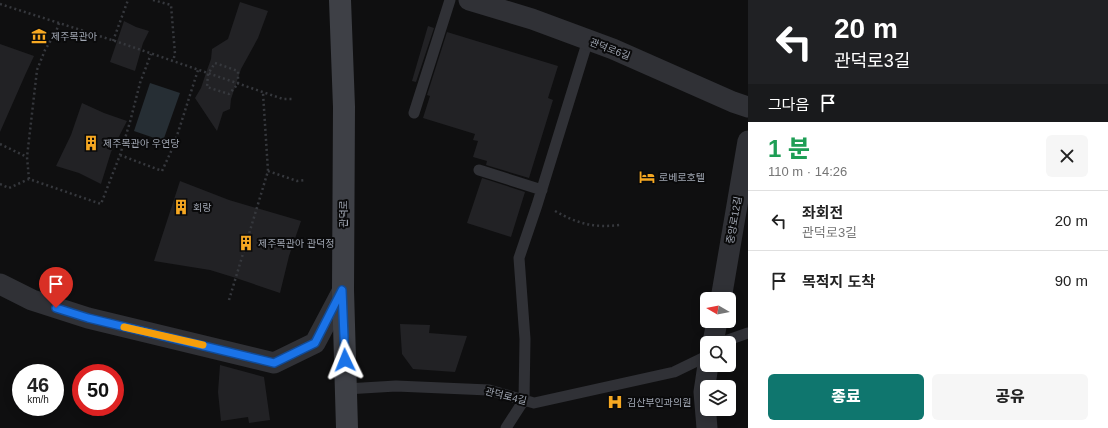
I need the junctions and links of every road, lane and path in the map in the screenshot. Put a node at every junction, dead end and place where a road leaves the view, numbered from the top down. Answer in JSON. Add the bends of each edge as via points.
{"nodes":[{"id":1,"x":128,"y":0,"type":"edge"},
{"id":2,"x":153,"y":0,"type":"edge"},
{"id":3,"x":340,"y":0,"type":"edge"},
{"id":4,"x":450,"y":0,"type":"edge"},
{"id":5,"x":469,"y":0,"type":"edge"},
{"id":6,"x":0,"y":4,"type":"edge"},
{"id":7,"x":59,"y":23,"type":"junction"},
{"id":8,"x":113,"y":40,"type":"junction"},
{"id":9,"x":588,"y":40,"type":"junction"},
{"id":10,"x":151,"y":54,"type":"junction"},
{"id":11,"x":172,"y":61,"type":"junction"},
{"id":12,"x":198,"y":70,"type":"junction"},
{"id":13,"x":208,"y":74,"type":"junction"},
{"id":14,"x":238,"y":84,"type":"junction"},
{"id":15,"x":263,"y":93,"type":"junction"},
{"id":16,"x":292,"y":99,"type":"dead end"},
{"id":17,"x":748,"y":107,"type":"edge"},
{"id":18,"x":414,"y":112,"type":"dead end"},
{"id":19,"x":748,"y":141,"type":"edge"},
{"id":20,"x":0,"y":144,"type":"edge"},
{"id":21,"x":120,"y":155,"type":"junction"},
{"id":22,"x":26,"y":157,"type":"junction"},
{"id":23,"x":479,"y":170,"type":"dead end"},
{"id":24,"x":268,"y":171,"type":"junction"},
{"id":25,"x":29,"y":179,"type":"junction"},
{"id":26,"x":306,"y":180,"type":"dead end"},
{"id":27,"x":0,"y":184,"type":"edge"},
{"id":28,"x":542,"y":190,"type":"junction"},
{"id":29,"x":537,"y":205,"type":"junction"},
{"id":30,"x":620,"y":224,"type":"dead end"},
{"id":31,"x":0,"y":284,"type":"edge"},
{"id":32,"x":342,"y":290,"type":"junction"},
{"id":33,"x":721,"y":292,"type":"edge"},
{"id":34,"x":229,"y":300,"type":"dead end"},
{"id":35,"x":748,"y":333,"type":"edge"},
{"id":36,"x":736,"y":337,"type":"edge"},
{"id":37,"x":700,"y":359,"type":"edge"},
{"id":38,"x":707,"y":372,"type":"edge"},
{"id":39,"x":346,"y":389,"type":"junction"},
{"id":40,"x":524,"y":400,"type":"junction"},
{"id":41,"x":347,"y":428,"type":"edge"},
{"id":42,"x":506,"y":428,"type":"edge"},
{"id":43,"x":707,"y":428,"type":"edge"}],
"edges":[{"from":1,"to":8,"type":"path"},
{"from":2,"to":11,"type":"path","via":[[170,5],[176,54]]},
{"from":3,"to":32,"type":"main road","name":"관덕로","via":[[344,107]]},
{"from":4,"to":18,"type":"lane"},
{"from":5,"to":9,"type":"street","name":"관덕로6길","via":[[532,19]]},
{"from":6,"to":7,"type":"path"},
{"from":7,"to":8,"type":"path"},
{"from":7,"to":22,"type":"path","via":[[37,70]]},
{"from":8,"to":10,"type":"path"},
{"from":9,"to":17,"type":"street","name":"관덕로6길"},
{"from":9,"to":28,"type":"lane"},
{"from":10,"to":11,"type":"path"},
{"from":10,"to":21,"type":"path","via":[[140,82]]},
{"from":11,"to":12,"type":"path"},
{"from":12,"to":13,"type":"path"},
{"from":12,"to":21,"type":"path","via":[[174,144],[162,171]]},
{"from":13,"to":14,"type":"path"},
{"from":13,"to":14,"type":"path","via":[[207,86],[217,91],[229,94]]},
{"from":13,"to":14,"type":"path","via":[[215,63],[238,72]]},
{"from":14,"to":15,"type":"path"},
{"from":15,"to":16,"type":"path"},
{"from":15,"to":24,"type":"path"},
{"from":19,"to":33,"type":"street","name":"중앙로12길"},
{"from":20,"to":22,"type":"path"},
{"from":21,"to":25,"type":"path","via":[[101,204]]},
{"from":22,"to":25,"type":"path"},
{"from":23,"to":28,"type":"lane"},
{"from":24,"to":26,"type":"path","via":[[297,181]]},
{"from":24,"to":34,"type":"path"},
{"from":25,"to":27,"type":"path","via":[[9,188]]},
{"from":28,"to":29,"type":"lane"},
{"from":29,"to":30,"type":"path","via":[[579,223],[595,226]]},
{"from":29,"to":40,"type":"lane","via":[[519,258],[524,339]]},
{"from":31,"to":32,"type":"street","via":[[32,300],[88,318],[274,363],[315,343]]},
{"from":32,"to":39,"type":"main road","name":"관덕로"},
{"from":35,"to":36,"type":"lane"},
{"from":37,"to":40,"type":"lane","name":"관덕로4길","via":[[674,372],[534,403]]},
{"from":38,"to":43,"type":"street","via":[[704,392]]},
{"from":39,"to":40,"type":"lane","name":"관덕로4길","via":[[396,386],[489,390]]},
{"from":39,"to":41,"type":"main road","name":"관덕로"},
{"from":40,"to":42,"type":"lane"}]}
